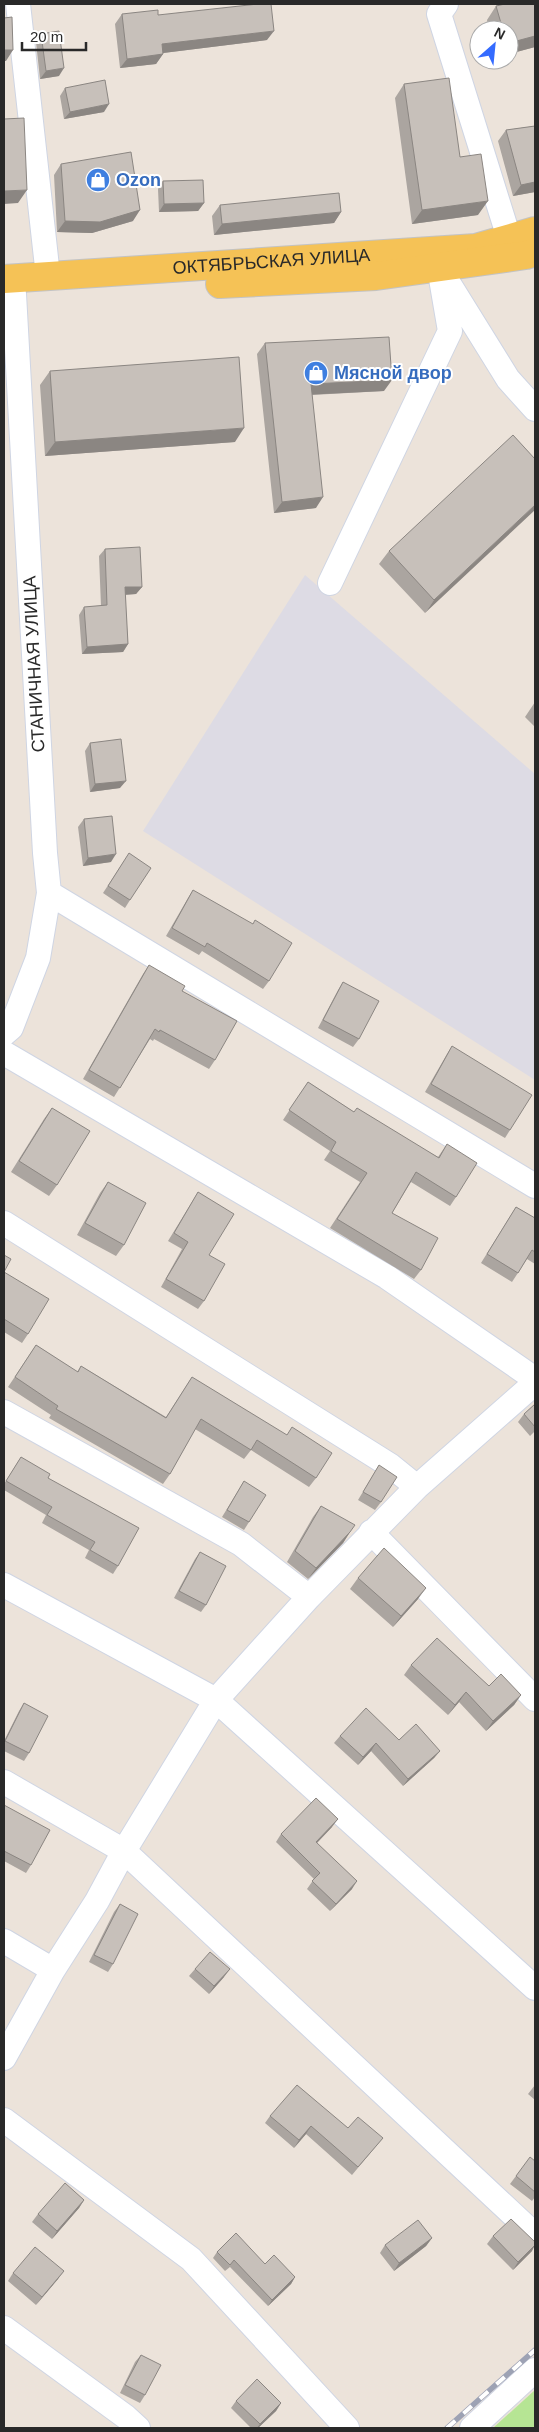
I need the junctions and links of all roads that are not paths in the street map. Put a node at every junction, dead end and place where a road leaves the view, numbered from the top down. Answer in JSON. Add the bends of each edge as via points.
{"nodes":[{"id":1,"x":18,"y":4,"type":"edge"},
{"id":2,"x":446,"y":4,"type":"edge"},
{"id":3,"x":535,"y":231,"type":"edge"},
{"id":4,"x":509,"y":238,"type":"junction"},
{"id":5,"x":535,"y":252,"type":"edge"},
{"id":6,"x":439,"y":267,"type":"junction"},
{"id":7,"x":48,"y":276,"type":"junction"},
{"id":8,"x":7,"y":289,"type":"edge"},
{"id":9,"x":535,"y":409,"type":"edge"},
{"id":10,"x":330,"y":583,"type":"dead end"},
{"id":11,"x":50,"y":893,"type":"junction"},
{"id":12,"x":6,"y":1030,"type":"edge"},
{"id":13,"x":4,"y":1053,"type":"edge"},
{"id":14,"x":535,"y":1186,"type":"edge"},
{"id":15,"x":4,"y":1222,"type":"edge"},
{"id":16,"x":535,"y":1378,"type":"edge"},
{"id":17,"x":535,"y":1383,"type":"edge"},
{"id":18,"x":4,"y":1412,"type":"edge"},
{"id":19,"x":417,"y":1487,"type":"junction"},
{"id":20,"x":371,"y":1532,"type":"junction"},
{"id":21,"x":4,"y":1585,"type":"edge"},
{"id":22,"x":309,"y":1597,"type":"junction"},
{"id":23,"x":535,"y":1699,"type":"edge"},
{"id":24,"x":216,"y":1700,"type":"junction"},
{"id":25,"x":4,"y":1782,"type":"edge"},
{"id":26,"x":124,"y":1851,"type":"junction"},
{"id":27,"x":4,"y":1941,"type":"edge"},
{"id":28,"x":53,"y":1970,"type":"junction"},
{"id":29,"x":535,"y":1988,"type":"edge"},
{"id":30,"x":4,"y":2058,"type":"edge"},
{"id":31,"x":4,"y":2120,"type":"edge"},
{"id":32,"x":535,"y":2235,"type":"edge"},
{"id":33,"x":4,"y":2328,"type":"edge"},
{"id":34,"x":535,"y":2370,"type":"edge"},
{"id":35,"x":138,"y":2428,"type":"edge"},
{"id":36,"x":347,"y":2428,"type":"edge"},
{"id":37,"x":472,"y":2428,"type":"edge"}],
"edges":[{"from":1,"to":7,"type":"street"},
{"from":2,"to":4,"type":"street","via":[[439,14]]},
{"from":3,"to":4,"type":"main road","name":"ОКТЯБРЬСКАЯ УЛИЦА"},
{"from":4,"to":7,"type":"main road","name":"ОКТЯБРЬСКАЯ УЛИЦА","via":[[476,248]]},
{"from":5,"to":6,"type":"main road","name":"ОКТЯБРЬСКАЯ УЛИЦА"},
{"from":6,"to":8,"type":"main road","name":"ОКТЯБРЬСКАЯ УЛИЦА","via":[[376,276]]},
{"from":6,"to":9,"type":"street","via":[[508,379]]},
{"from":6,"to":10,"type":"street","via":[[450,331]]},
{"from":7,"to":8,"type":"main road","name":"ОКТЯБРЬСКАЯ УЛИЦА"},
{"from":8,"to":11,"type":"street","name":"СТАНИЧНАЯ УЛИЦА"},
{"from":11,"to":12,"type":"street","name":"СТАНИЧНАЯ УЛИЦА","via":[[38,958]]},
{"from":11,"to":14,"type":"street"},
{"from":13,"to":16,"type":"street","via":[[387,1277]]},
{"from":15,"to":19,"type":"street","via":[[391,1466]]},
{"from":17,"to":19,"type":"street"},
{"from":18,"to":22,"type":"street","via":[[241,1544]]},
{"from":19,"to":20,"type":"street"},
{"from":20,"to":22,"type":"street"},
{"from":20,"to":23,"type":"street"},
{"from":21,"to":24,"type":"street"},
{"from":22,"to":24,"type":"street"},
{"from":24,"to":26,"type":"street"},
{"from":24,"to":29,"type":"street"},
{"from":25,"to":26,"type":"street"},
{"from":26,"to":28,"type":"street"},
{"from":26,"to":32,"type":"street"},
{"from":27,"to":28,"type":"street"},
{"from":28,"to":30,"type":"street"},
{"from":31,"to":36,"type":"street","via":[[191,2259]]},
{"from":33,"to":35,"type":"street"},
{"from":34,"to":37,"type":"street"}]}
